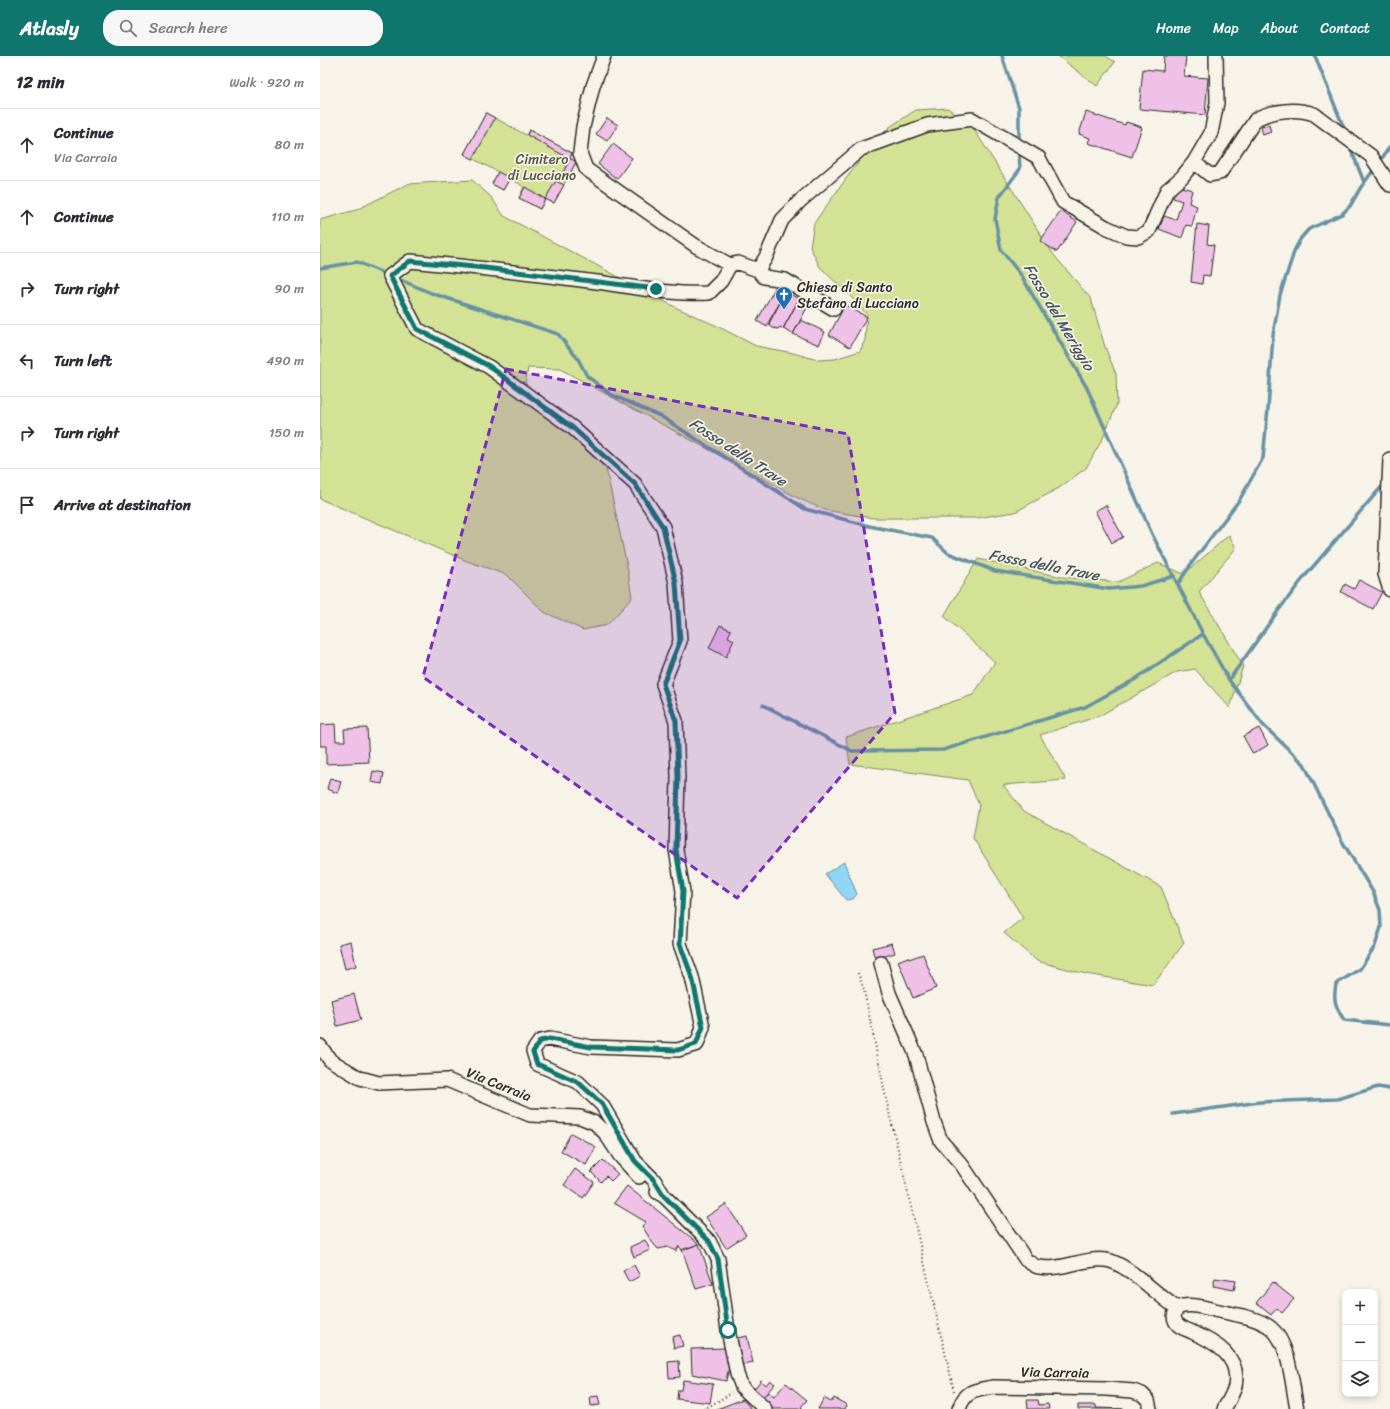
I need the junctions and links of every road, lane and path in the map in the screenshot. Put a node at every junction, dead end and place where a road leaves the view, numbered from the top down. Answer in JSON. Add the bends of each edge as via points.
{"nodes":[{"id":1,"x":604,"y":56,"type":"edge"},
{"id":2,"x":1216,"y":56,"type":"edge"},
{"id":3,"x":1194,"y":162,"type":"junction"},
{"id":4,"x":1390,"y":185,"type":"edge"},
{"id":5,"x":730,"y":265,"type":"junction"},
{"id":6,"x":758,"y":270,"type":"junction"},
{"id":7,"x":834,"y":309,"type":"dead end"},
{"id":8,"x":1390,"y":459,"type":"edge"},
{"id":9,"x":1390,"y":590,"type":"edge"},
{"id":10,"x":881,"y":963,"type":"dead end"},
{"id":11,"x":858,"y":973,"type":"dead end"},
{"id":12,"x":320,"y":1046,"type":"edge"},
{"id":13,"x":664,"y":1196,"type":"junction"},
{"id":14,"x":1177,"y":1308,"type":"junction"},
{"id":15,"x":742,"y":1387,"type":"junction"},
{"id":16,"x":960,"y":1405,"type":"edge"},
{"id":17,"x":704,"y":1409,"type":"edge"},
{"id":18,"x":765,"y":1409,"type":"edge"},
{"id":19,"x":1150,"y":1409,"type":"edge"},
{"id":20,"x":1224,"y":1409,"type":"edge"},
{"id":21,"x":1297,"y":1409,"type":"edge"}],
"edges":[{"from":1,"to":5,"type":"street","via":[[593,86],[583,127],[580,153],[586,169],[696,246]]},
{"from":2,"to":3,"type":"street","via":[[1217,103],[1211,133]]},
{"from":3,"to":4,"type":"street","via":[[1210,175],[1220,173],[1256,119],[1273,113],[1305,111],[1314,114],[1371,156]]},
{"from":3,"to":6,"type":"street","via":[[1167,190],[1149,231],[1138,237],[1126,236],[1064,202],[1038,158],[972,119],[927,125],[861,149],[800,201],[782,220]]},
{"from":5,"to":6,"type":"street","via":[[738,264]]},
{"from":5,"to":13,"type":"street","via":[[721,281],[709,293],[697,294],[410,261],[390,276],[417,329],[489,366],[573,428],[635,484],[663,527],[676,583],[680,641],[663,684],[676,721],[676,850],[683,891],[680,944],[692,977],[703,1027],[696,1044],[678,1050],[591,1047],[550,1039],[540,1041],[533,1052],[537,1064],[578,1082],[602,1104],[635,1161],[654,1180]]},
{"from":6,"to":7,"type":"street","via":[[764,277],[785,280]]},
{"from":8,"to":9,"type":"street","via":[[1385,574]]},
{"from":10,"to":14,"type":"street","via":[[888,994],[916,1055],[941,1141],[962,1164],[1026,1260],[1039,1267],[1056,1267],[1087,1260],[1106,1260],[1123,1266]]},
{"from":11,"to":16,"type":"path","via":[[864,990],[887,1103],[952,1385]]},
{"from":12,"to":13,"type":"street","name":"Via Carraia","via":[[330,1060],[360,1078],[378,1083],[447,1080],[530,1115],[580,1117],[595,1123],[634,1172]]},
{"from":13,"to":15,"type":"street","name":"Via Carraia","via":[[709,1241],[718,1259],[728,1330]]},
{"from":14,"to":20,"type":"street","via":[[1175,1321],[1181,1327],[1216,1344],[1232,1361],[1235,1386]]},
{"from":14,"to":21,"type":"street","via":[[1182,1305],[1193,1306],[1246,1317],[1271,1328],[1279,1337],[1286,1353]]},
{"from":15,"to":17,"type":"path"},
{"from":15,"to":18,"type":"street","name":"Via Carraia"},
{"from":16,"to":19,"type":"street","name":"Via Carraia","via":[[967,1394],[994,1387],[1118,1389],[1142,1394],[1148,1400]]}]}
